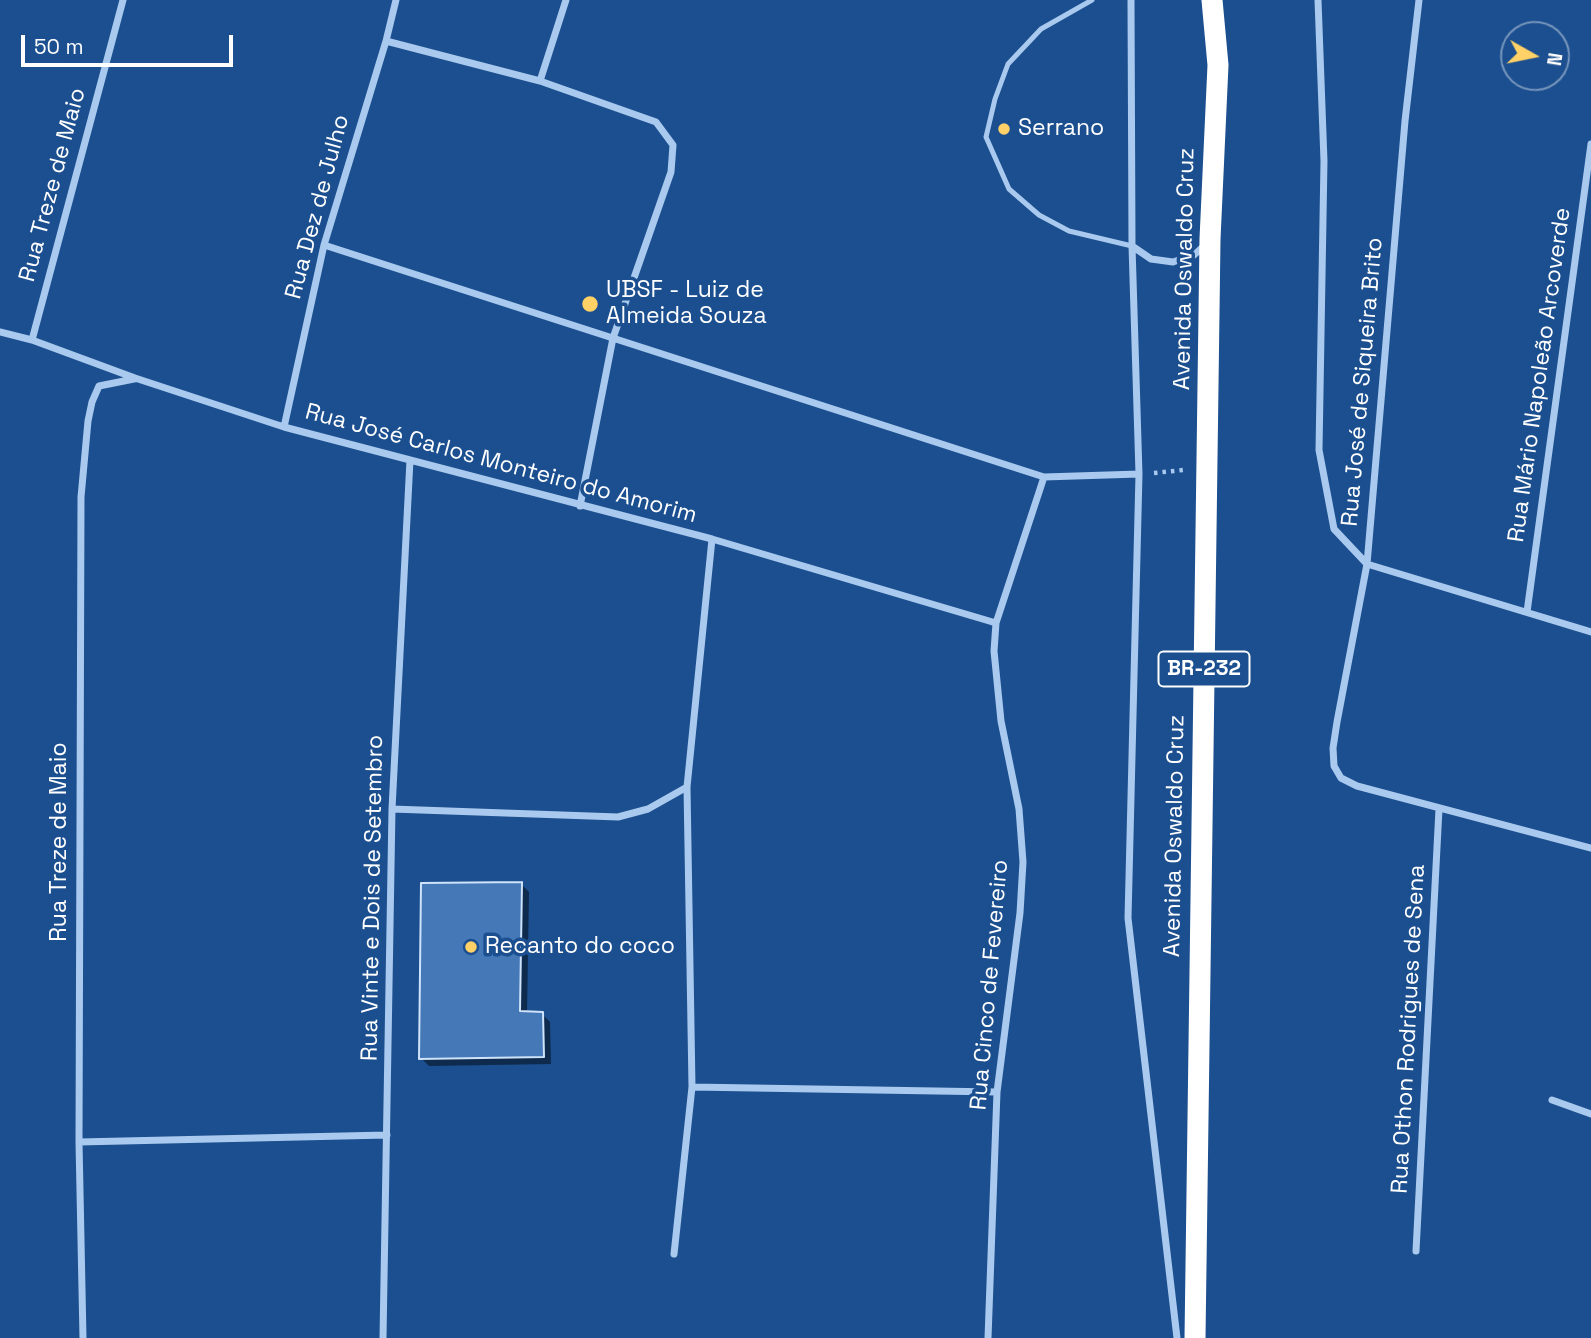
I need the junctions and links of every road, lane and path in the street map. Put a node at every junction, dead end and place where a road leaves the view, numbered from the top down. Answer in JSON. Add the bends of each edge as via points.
{"nodes":[{"id":1,"x":123,"y":0,"type":"edge"},
{"id":2,"x":396,"y":0,"type":"edge"},
{"id":3,"x":566,"y":0,"type":"edge"},
{"id":4,"x":1092,"y":0,"type":"edge"},
{"id":5,"x":1131,"y":0,"type":"edge"},
{"id":6,"x":1212,"y":0,"type":"edge"},
{"id":7,"x":1318,"y":0,"type":"edge"},
{"id":8,"x":1419,"y":0,"type":"edge"},
{"id":9,"x":386,"y":41,"type":"junction"},
{"id":10,"x":540,"y":80,"type":"junction"},
{"id":11,"x":1591,"y":144,"type":"edge"},
{"id":12,"x":1210,"y":239,"type":"junction"},
{"id":13,"x":324,"y":245,"type":"junction"},
{"id":14,"x":1132,"y":246,"type":"junction"},
{"id":15,"x":0,"y":331,"type":"edge"},
{"id":16,"x":613,"y":338,"type":"junction"},
{"id":17,"x":32,"y":340,"type":"junction"},
{"id":18,"x":135,"y":378,"type":"junction"},
{"id":19,"x":284,"y":427,"type":"junction"},
{"id":20,"x":410,"y":460,"type":"junction"},
{"id":21,"x":1206,"y":468,"type":"junction"},
{"id":22,"x":1139,"y":474,"type":"junction"},
{"id":23,"x":1044,"y":477,"type":"junction"},
{"id":24,"x":580,"y":506,"type":"junction"},
{"id":25,"x":712,"y":539,"type":"junction"},
{"id":26,"x":1367,"y":564,"type":"junction"},
{"id":27,"x":1527,"y":611,"type":"junction"},
{"id":28,"x":996,"y":623,"type":"junction"},
{"id":29,"x":1591,"y":632,"type":"edge"},
{"id":30,"x":687,"y":787,"type":"junction"},
{"id":31,"x":392,"y":809,"type":"junction"},
{"id":32,"x":1439,"y":809,"type":"junction"},
{"id":33,"x":1591,"y":848,"type":"edge"},
{"id":34,"x":692,"y":1087,"type":"junction"},
{"id":35,"x":997,"y":1092,"type":"junction"},
{"id":36,"x":1552,"y":1100,"type":"dead end"},
{"id":37,"x":1591,"y":1114,"type":"edge"},
{"id":38,"x":387,"y":1135,"type":"junction"},
{"id":39,"x":79,"y":1142,"type":"junction"},
{"id":40,"x":1416,"y":1251,"type":"dead end"},
{"id":41,"x":674,"y":1254,"type":"dead end"},
{"id":42,"x":83,"y":1338,"type":"edge"},
{"id":43,"x":383,"y":1338,"type":"edge"},
{"id":44,"x":988,"y":1338,"type":"edge"},
{"id":45,"x":1177,"y":1338,"type":"edge"},
{"id":46,"x":1195,"y":1338,"type":"edge"}],
"edges":[{"from":1,"to":17,"type":"street","name":"Rua Treze de Maio"},
{"from":2,"to":9,"type":"street","name":"Rua Dez de Julho"},
{"from":3,"to":10,"type":"street"},
{"from":4,"to":14,"type":"lane","via":[[1041,29],[1008,64],[986,137],[1009,189],[1039,215],[1069,232]]},
{"from":5,"to":14,"type":"street"},
{"from":6,"to":12,"type":"highway","name":"Avenida Oswaldo Cruz","number":"BR-232","via":[[1218,65]]},
{"from":7,"to":26,"type":"street","via":[[1324,161],[1319,450],[1334,529]]},
{"from":8,"to":26,"type":"street","name":"Rua José de Siqueira Brito"},
{"from":9,"to":10,"type":"street"},
{"from":9,"to":13,"type":"street","name":"Rua Dez de Julho"},
{"from":10,"to":16,"type":"street","via":[[656,122],[673,145],[671,172]]},
{"from":11,"to":27,"type":"street","name":"Rua Mário Napoleão Arcoverde"},
{"from":12,"to":14,"type":"street","via":[[1194,255],[1173,262],[1151,259]]},
{"from":12,"to":21,"type":"highway","name":"Avenida Oswaldo Cruz","number":"BR-232"},
{"from":13,"to":16,"type":"street"},
{"from":13,"to":19,"type":"street","name":"Rua Dez de Julho"},
{"from":14,"to":22,"type":"street"},
{"from":15,"to":17,"type":"street","name":"Rua José Carlos Monteiro do Amorim"},
{"from":16,"to":23,"type":"street"},
{"from":16,"to":24,"type":"street"},
{"from":17,"to":18,"type":"street","name":"Rua José Carlos Monteiro do Amorim"},
{"from":18,"to":19,"type":"street","name":"Rua José Carlos Monteiro do Amorim"},
{"from":18,"to":39,"type":"street","name":"Rua Treze de Maio","via":[[99,386],[88,422],[81,496]]},
{"from":19,"to":20,"type":"street","name":"Rua José Carlos Monteiro do Amorim"},
{"from":20,"to":24,"type":"street","name":"Rua José Carlos Monteiro do Amorim"},
{"from":20,"to":31,"type":"street","name":"Rua Vinte e Dois de Setembro"},
{"from":21,"to":22,"type":"path"},
{"from":21,"to":46,"type":"highway","name":"Avenida Oswaldo Cruz","number":"BR-232"},
{"from":22,"to":23,"type":"street"},
{"from":22,"to":45,"type":"street","via":[[1128,918]]},
{"from":23,"to":28,"type":"street","name":"Rua Cinco de Fevereiro"},
{"from":24,"to":25,"type":"street","name":"Rua José Carlos Monteiro do Amorim"},
{"from":25,"to":28,"type":"street","name":"Rua José Carlos Monteiro do Amorim"},
{"from":25,"to":30,"type":"street"},
{"from":26,"to":27,"type":"street"},
{"from":26,"to":32,"type":"street","name":"Rua José de Siqueira Brito","via":[[1337,722],[1334,766],[1341,778],[1357,786]]},
{"from":27,"to":29,"type":"street"},
{"from":28,"to":35,"type":"street","name":"Rua Cinco de Fevereiro","via":[[1001,721],[1019,809],[1023,862]]},
{"from":30,"to":31,"type":"street","via":[[648,809],[618,817]]},
{"from":30,"to":34,"type":"street"},
{"from":31,"to":38,"type":"street","name":"Rua Vinte e Dois de Setembro"},
{"from":32,"to":33,"type":"street"},
{"from":32,"to":40,"type":"street","name":"Rua Othon Rodrigues de Sena"},
{"from":34,"to":35,"type":"street"},
{"from":34,"to":41,"type":"street"},
{"from":35,"to":44,"type":"street","name":"Rua Cinco de Fevereiro"},
{"from":36,"to":37,"type":"street"},
{"from":38,"to":39,"type":"street"},
{"from":38,"to":43,"type":"street","name":"Rua Vinte e Dois de Setembro"},
{"from":39,"to":42,"type":"street","name":"Rua Treze de Maio"}]}
